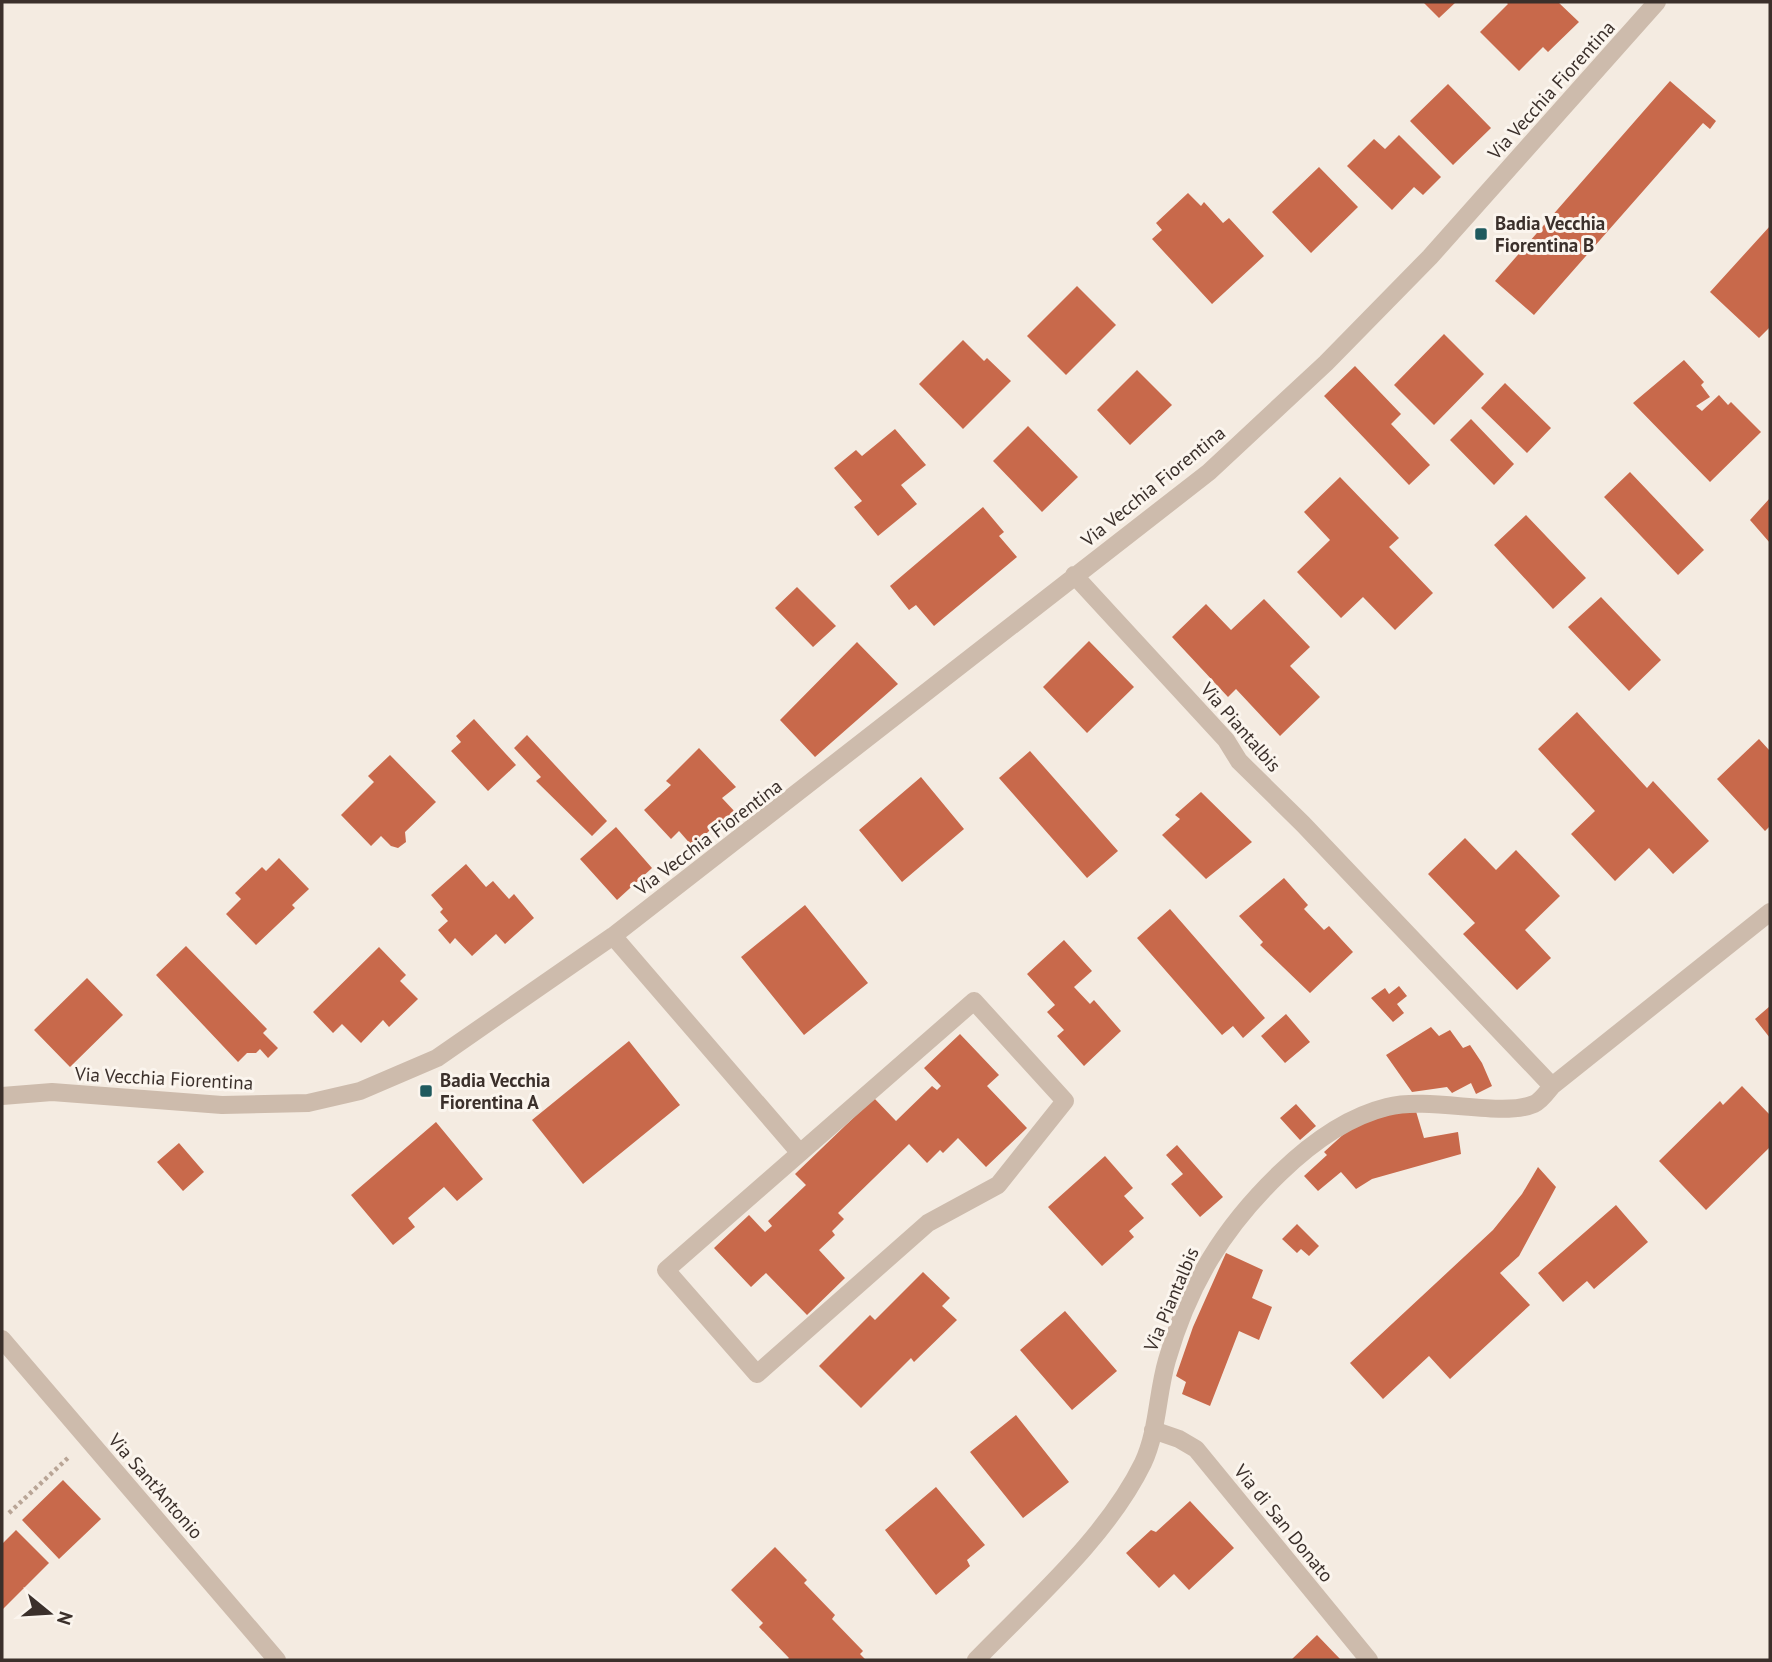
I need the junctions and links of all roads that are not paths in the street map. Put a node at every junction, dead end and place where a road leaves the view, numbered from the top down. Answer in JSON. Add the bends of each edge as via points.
{"nodes":[{"id":1,"x":1657,"y":2,"type":"edge"},
{"id":2,"x":1074,"y":575,"type":"junction"},
{"id":3,"x":1770,"y":912,"type":"edge"},
{"id":4,"x":613,"y":936,"type":"junction"},
{"id":5,"x":1552,"y":1086,"type":"junction"},
{"id":6,"x":2,"y":1096,"type":"edge"},
{"id":7,"x":800,"y":1153,"type":"junction"},
{"id":8,"x":2,"y":1339,"type":"edge"},
{"id":9,"x":1153,"y":1430,"type":"junction"},
{"id":10,"x":277,"y":1660,"type":"edge"},
{"id":11,"x":976,"y":1660,"type":"edge"},
{"id":12,"x":1369,"y":1660,"type":"edge"}],
"edges":[{"from":1,"to":2,"type":"street","name":"Via Vecchia Fiorentina","via":[[1430,257],[1326,363],[1209,472]]},
{"from":2,"to":4,"type":"street","name":"Via Vecchia Fiorentina"},
{"from":2,"to":5,"type":"street","name":"Via Piantalbis","via":[[1226,740],[1239,761]]},
{"from":3,"to":5,"type":"street","name":"Via Piantalbis"},
{"from":4,"to":6,"type":"street","name":"Via Vecchia Fiorentina","via":[[437,1058],[390,1081],[331,1100],[222,1105],[52,1092]]},
{"from":4,"to":7,"type":"street"},
{"from":5,"to":9,"type":"street","name":"Via Piantalbis","via":[[1536,1104],[1516,1109],[1424,1102],[1389,1106],[1335,1129],[1297,1158],[1248,1204],[1208,1260],[1167,1361]]},
{"from":7,"to":7,"type":"street","via":[[666,1270],[757,1374],[928,1223],[998,1185],[1065,1101],[974,1001]]},
{"from":8,"to":10,"type":"street","name":"Via Sant'Antonio"},
{"from":9,"to":11,"type":"street","name":"Via Piantalbis","via":[[1132,1484],[1103,1525]]},
{"from":9,"to":12,"type":"street","name":"Via di San Donato","via":[[1196,1449]]}]}
